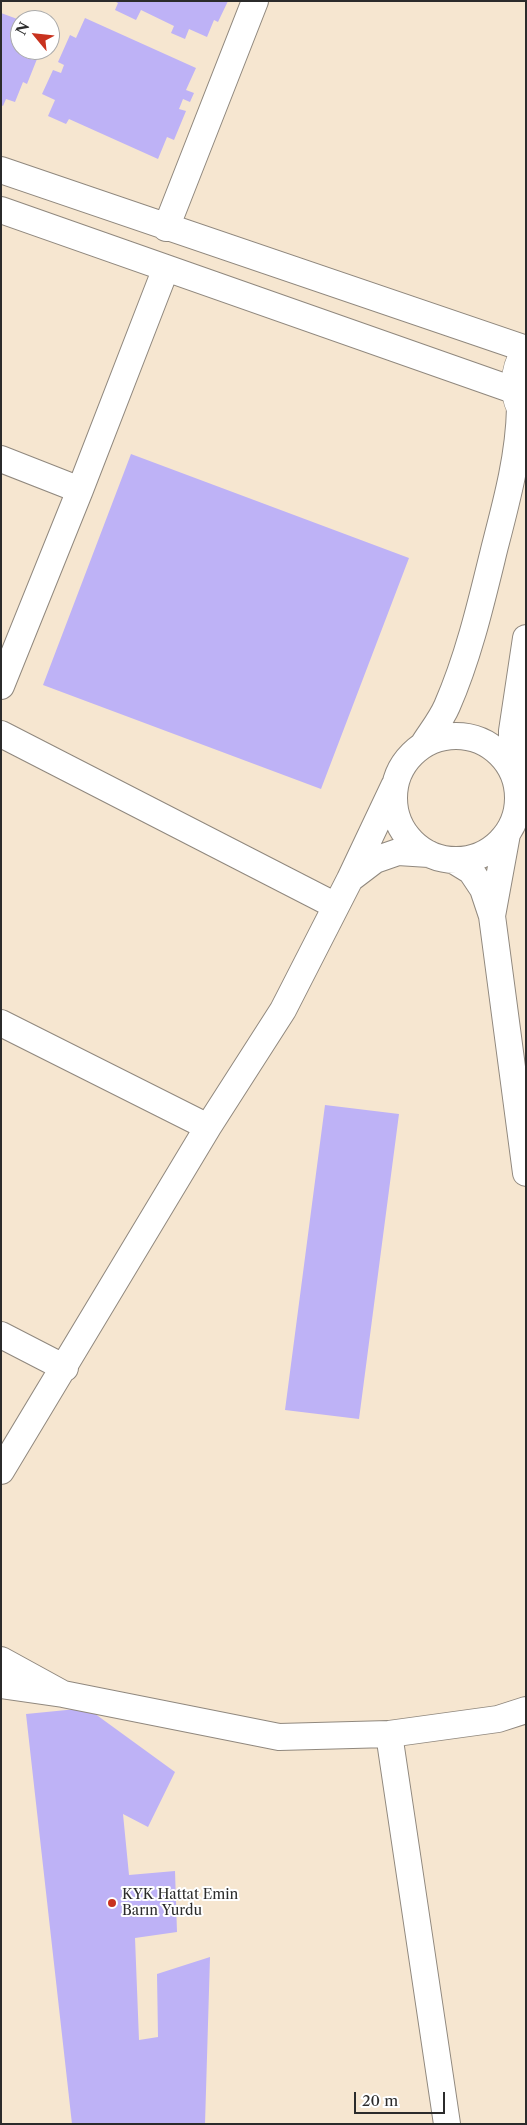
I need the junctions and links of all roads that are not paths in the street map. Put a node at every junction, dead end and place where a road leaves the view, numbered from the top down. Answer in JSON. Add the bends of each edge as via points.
{"nodes":[{"id":1,"x":255,"y":1,"type":"edge"},
{"id":2,"x":1,"y":170,"type":"edge"},
{"id":3,"x":1,"y":210,"type":"edge"},
{"id":4,"x":166,"y":228,"type":"junction"},
{"id":5,"x":166,"y":268,"type":"junction"},
{"id":6,"x":526,"y":349,"type":"edge"},
{"id":7,"x":521,"y":405,"type":"edge"},
{"id":8,"x":1,"y":459,"type":"edge"},
{"id":9,"x":80,"y":490,"type":"junction"},
{"id":10,"x":526,"y":638,"type":"edge"},
{"id":11,"x":1,"y":686,"type":"edge"},
{"id":12,"x":521,"y":697,"type":"edge"},
{"id":13,"x":1,"y":734,"type":"edge"},
{"id":14,"x":423,"y":745,"type":"junction"},
{"id":15,"x":512,"y":771,"type":"junction"},
{"id":16,"x":397,"y":779,"type":"junction"},
{"id":17,"x":507,"y":834,"type":"junction"},
{"id":18,"x":441,"y":857,"type":"junction"},
{"id":19,"x":350,"y":879,"type":"junction"},
{"id":20,"x":336,"y":906,"type":"junction"},
{"id":21,"x":492,"y":916,"type":"junction"},
{"id":22,"x":1,"y":1023,"type":"edge"},
{"id":23,"x":208,"y":1127,"type":"junction"},
{"id":24,"x":526,"y":1173,"type":"edge"},
{"id":25,"x":1,"y":1335,"type":"edge"},
{"id":26,"x":65,"y":1368,"type":"junction"},
{"id":27,"x":1,"y":1471,"type":"edge"},
{"id":28,"x":1,"y":1660,"type":"edge"},
{"id":29,"x":1,"y":1685,"type":"edge"},
{"id":30,"x":63,"y":1694,"type":"junction"},
{"id":31,"x":526,"y":1710,"type":"edge"},
{"id":32,"x":389,"y":1734,"type":"junction"},
{"id":33,"x":447,"y":2124,"type":"edge"}],
"edges":[{"from":1,"to":4,"type":"street"},
{"from":2,"to":4,"type":"street"},
{"from":3,"to":5,"type":"street"},
{"from":4,"to":6,"type":"street"},
{"from":5,"to":7,"type":"street"},
{"from":5,"to":9,"type":"street"},
{"from":6,"to":7,"type":"main road","via":[[517,369]]},
{"from":7,"to":14,"type":"street","via":[[520,440],[487,580],[459,676],[446,708]]},
{"from":8,"to":9,"type":"street"},
{"from":9,"to":11,"type":"street"},
{"from":10,"to":12,"type":"street"},
{"from":12,"to":15,"type":"street","via":[[512,731]]},
{"from":13,"to":20,"type":"street"},
{"from":14,"to":15,"type":"street","via":[[442,736],[463,735],[484,741],[501,754]]},
{"from":14,"to":16,"type":"street","via":[[407,759]]},
{"from":15,"to":17,"type":"street","via":[[518,786],[518,803],[515,819]]},
{"from":16,"to":18,"type":"street","via":[[394,796],[396,814],[403,830],[415,844]]},
{"from":16,"to":19,"type":"street"},
{"from":17,"to":18,"type":"street","via":[[483,853],[468,858]]},
{"from":17,"to":21,"type":"street"},
{"from":18,"to":19,"type":"street","via":[[398,852],[375,860]]},
{"from":18,"to":21,"type":"street","via":[[471,871],[483,889]]},
{"from":19,"to":20,"type":"street"},
{"from":20,"to":23,"type":"street","via":[[283,1010]]},
{"from":21,"to":24,"type":"street"},
{"from":22,"to":23,"type":"street"},
{"from":23,"to":26,"type":"street"},
{"from":25,"to":26,"type":"street"},
{"from":26,"to":27,"type":"street"},
{"from":28,"to":30,"type":"street"},
{"from":29,"to":30,"type":"street"},
{"from":30,"to":32,"type":"street","via":[[279,1737]]},
{"from":31,"to":32,"type":"street","via":[[498,1719]]},
{"from":32,"to":33,"type":"street"}]}
